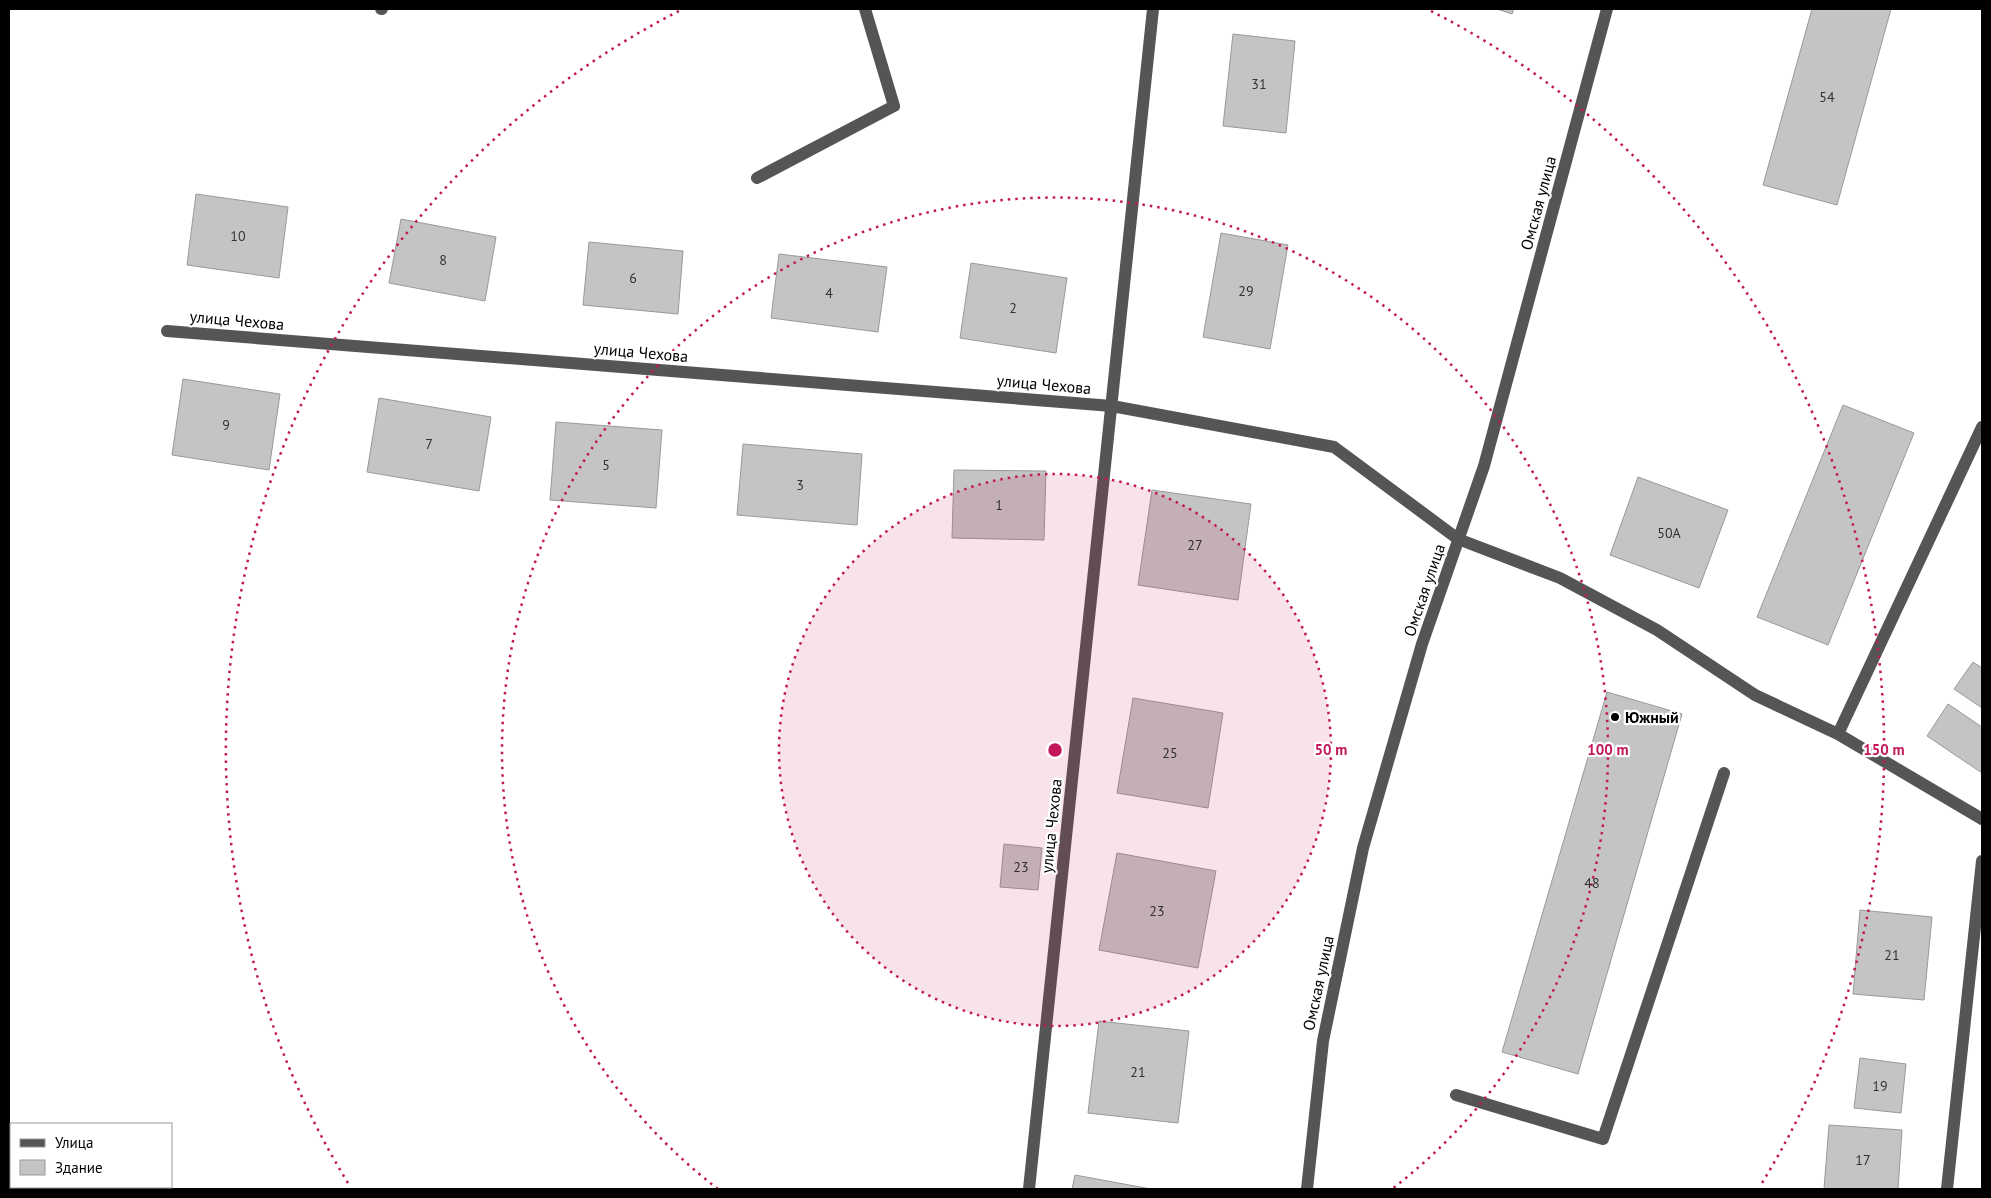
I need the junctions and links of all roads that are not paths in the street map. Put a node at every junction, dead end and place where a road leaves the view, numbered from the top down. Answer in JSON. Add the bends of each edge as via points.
{"nodes":[{"id":1,"x":865,"y":9,"type":"edge"},
{"id":2,"x":1154,"y":9,"type":"edge"},
{"id":3,"x":1607,"y":9,"type":"edge"},
{"id":4,"x":757,"y":178,"type":"dead end"},
{"id":5,"x":167,"y":331,"type":"dead end"},
{"id":6,"x":1112,"y":406,"type":"junction"},
{"id":7,"x":1982,"y":427,"type":"edge"},
{"id":8,"x":1458,"y":539,"type":"junction"},
{"id":9,"x":1838,"y":734,"type":"junction"},
{"id":10,"x":1724,"y":773,"type":"dead end"},
{"id":11,"x":1982,"y":819,"type":"edge"},
{"id":12,"x":1982,"y":861,"type":"edge"},
{"id":13,"x":1456,"y":1094,"type":"dead end"},
{"id":14,"x":1029,"y":1189,"type":"edge"},
{"id":15,"x":1307,"y":1189,"type":"edge"},
{"id":16,"x":1947,"y":1189,"type":"edge"}],
"edges":[{"from":1,"to":4,"type":"street","via":[[894,106]]},
{"from":2,"to":6,"type":"street","name":"улица Чехова"},
{"from":3,"to":8,"type":"street","name":"Омская улица","via":[[1484,466]]},
{"from":5,"to":6,"type":"street","name":"улица Чехова"},
{"from":6,"to":8,"type":"street","via":[[1334,447]]},
{"from":6,"to":14,"type":"street","name":"улица Чехова"},
{"from":7,"to":9,"type":"street"},
{"from":8,"to":9,"type":"street","via":[[1560,578],[1656,630],[1755,695]]},
{"from":8,"to":15,"type":"street","name":"Омская улица","via":[[1422,644],[1363,848],[1323,1041]]},
{"from":9,"to":11,"type":"street"},
{"from":10,"to":13,"type":"street","via":[[1604,1139]]},
{"from":12,"to":16,"type":"street"}]}
